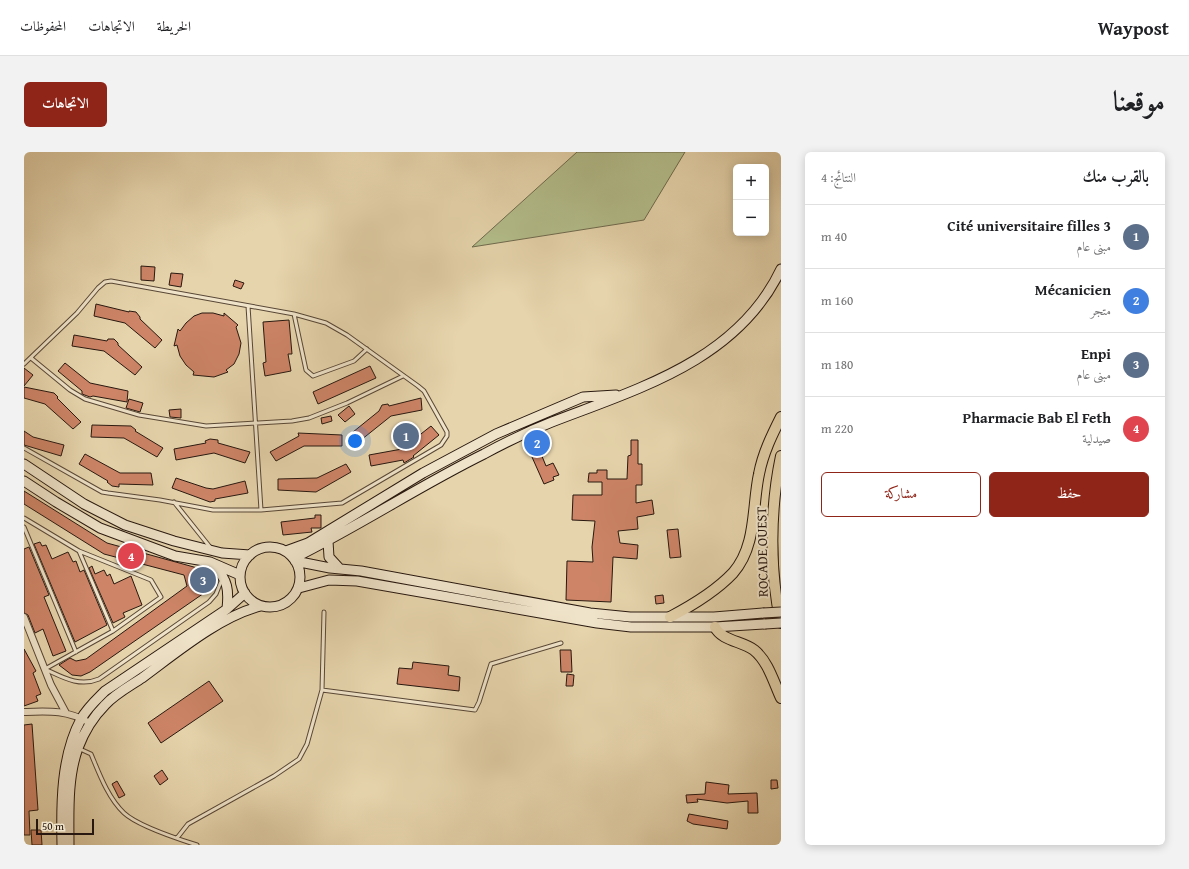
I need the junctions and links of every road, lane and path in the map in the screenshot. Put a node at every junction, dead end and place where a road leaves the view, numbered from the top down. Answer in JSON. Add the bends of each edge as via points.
{"nodes":[{"id":1,"x":781,"y":269,"type":"edge"},
{"id":2,"x":248,"y":306,"type":"junction"},
{"id":3,"x":294,"y":314,"type":"junction"},
{"id":4,"x":366,"y":349,"type":"junction"},
{"id":5,"x":31,"y":358,"type":"junction"},
{"id":6,"x":24,"y":364,"type":"edge"},
{"id":7,"x":403,"y":376,"type":"junction"},
{"id":8,"x":621,"y":396,"type":"junction"},
{"id":9,"x":781,"y":417,"type":"edge"},
{"id":10,"x":255,"y":424,"type":"junction"},
{"id":11,"x":24,"y":448,"type":"edge"},
{"id":12,"x":781,"y":456,"type":"edge"},
{"id":13,"x":24,"y":464,"type":"edge"},
{"id":14,"x":24,"y":481,"type":"edge"},
{"id":15,"x":174,"y":502,"type":"junction"},
{"id":16,"x":260,"y":510,"type":"junction"},
{"id":17,"x":24,"y":518,"type":"edge"},
{"id":18,"x":24,"y":527,"type":"edge"},
{"id":19,"x":328,"y":541,"type":"junction"},
{"id":20,"x":79,"y":551,"type":"junction"},
{"id":21,"x":214,"y":551,"type":"junction"},
{"id":22,"x":286,"y":551,"type":"junction"},
{"id":23,"x":250,"y":555,"type":"junction"},
{"id":24,"x":295,"y":559,"type":"junction"},
{"id":25,"x":210,"y":562,"type":"junction"},
{"id":26,"x":340,"y":569,"type":"junction"},
{"id":27,"x":223,"y":575,"type":"junction"},
{"id":28,"x":240,"y":575,"type":"junction"},
{"id":29,"x":299,"y":588,"type":"junction"},
{"id":30,"x":245,"y":593,"type":"junction"},
{"id":31,"x":261,"y":606,"type":"junction"},
{"id":32,"x":227,"y":609,"type":"junction"},
{"id":33,"x":324,"y":612,"type":"dead end"},
{"id":34,"x":781,"y":612,"type":"edge"},
{"id":35,"x":24,"y":617,"type":"edge"},
{"id":36,"x":670,"y":617,"type":"junction"},
{"id":37,"x":715,"y":622,"type":"junction"},
{"id":38,"x":781,"y":623,"type":"edge"},
{"id":39,"x":113,"y":631,"type":"junction"},
{"id":40,"x":560,"y":643,"type":"dead end"},
{"id":41,"x":76,"y":652,"type":"junction"},
{"id":42,"x":45,"y":670,"type":"junction"},
{"id":43,"x":322,"y":690,"type":"junction"},
{"id":44,"x":781,"y":698,"type":"edge"},
{"id":45,"x":24,"y":712,"type":"edge"},
{"id":46,"x":66,"y":713,"type":"junction"},
{"id":47,"x":82,"y":718,"type":"junction"},
{"id":48,"x":90,"y":723,"type":"junction"},
{"id":49,"x":78,"y":749,"type":"junction"},
{"id":50,"x":177,"y":838,"type":"junction"},
{"id":51,"x":62,"y":845,"type":"edge"},
{"id":52,"x":69,"y":845,"type":"edge"},
{"id":53,"x":197,"y":845,"type":"edge"}],
"edges":[{"from":1,"to":8,"type":"main road","via":[[763,300],[747,320],[713,350],[681,369]]},
{"from":2,"to":3,"type":"lane"},
{"from":2,"to":5,"type":"lane","via":[[105,282]]},
{"from":2,"to":10,"type":"lane"},
{"from":3,"to":4,"type":"lane","via":[[333,326]]},
{"from":3,"to":4,"type":"lane","via":[[306,370],[313,376],[354,361]]},
{"from":4,"to":7,"type":"lane"},
{"from":5,"to":6,"type":"lane"},
{"from":5,"to":10,"type":"lane","via":[[70,390],[85,399],[106,406],[139,415],[206,426]]},
{"from":7,"to":10,"type":"lane","via":[[309,418],[292,422]]},
{"from":7,"to":16,"type":"lane","via":[[424,391],[446,428],[446,436],[441,445],[342,504]]},
{"from":8,"to":19,"type":"main road","via":[[550,422],[496,448]]},
{"from":8,"to":22,"type":"main road","via":[[583,397],[502,430],[423,473],[308,543]]},
{"from":9,"to":36,"type":"highway","via":[[768,443],[759,474],[754,523],[744,553],[734,572],[697,602]]},
{"from":10,"to":16,"type":"lane"},
{"from":11,"to":15,"type":"lane","via":[[102,492]]},
{"from":12,"to":38,"type":"highway","name":"ROCADE OUEST","via":[[773,533],[776,593]]},
{"from":13,"to":21,"type":"main road","via":[[110,518],[166,539]]},
{"from":14,"to":25,"type":"main road","via":[[100,528],[175,556]]},
{"from":15,"to":16,"type":"lane","via":[[214,510]]},
{"from":15,"to":21,"type":"lane"},
{"from":17,"to":20,"type":"lane"},
{"from":18,"to":41,"type":"lane"},
{"from":19,"to":24,"type":"main road"},
{"from":19,"to":26,"type":"main road","via":[[329,557]]},
{"from":20,"to":39,"type":"lane"},
{"from":20,"to":39,"type":"lane","via":[[151,580],[161,597]]},
{"from":21,"to":23,"type":"main road"},
{"from":22,"to":23,"type":"main road","via":[[267,547]]},
{"from":22,"to":24,"type":"main road"},
{"from":23,"to":28,"type":"main road","via":[[243,564]]},
{"from":24,"to":26,"type":"main road"},
{"from":24,"to":29,"type":"main road","via":[[300,571]]},
{"from":25,"to":27,"type":"main road"},
{"from":25,"to":28,"type":"main road"},
{"from":26,"to":36,"type":"main road","via":[[590,613]]},
{"from":27,"to":32,"type":"main road","via":[[229,593]]},
{"from":27,"to":42,"type":"lane","via":[[218,589],[209,602],[99,679],[88,682],[70,681]]},
{"from":28,"to":30,"type":"main road"},
{"from":29,"to":31,"type":"main road","via":[[292,599],[281,606]]},
{"from":29,"to":37,"type":"main road","via":[[324,581],[349,580],[631,627]]},
{"from":30,"to":31,"type":"main road","via":[[254,603]]},
{"from":30,"to":32,"type":"main road"},
{"from":31,"to":48,"type":"main road","via":[[247,609],[231,617],[176,653],[106,704]]},
{"from":32,"to":47,"type":"main road","via":[[106,691]]},
{"from":33,"to":43,"type":"lane"},
{"from":34,"to":37,"type":"main road","bridge":true},
{"from":35,"to":42,"type":"street"},
{"from":36,"to":37,"type":"main road"},
{"from":37,"to":38,"type":"main road","bridge":true},
{"from":37,"to":44,"type":"highway","via":[[723,636],[758,654]]},
{"from":39,"to":41,"type":"lane"},
{"from":40,"to":43,"type":"lane","via":[[491,664],[474,710]]},
{"from":41,"to":42,"type":"lane"},
{"from":42,"to":46,"type":"street"},
{"from":43,"to":50,"type":"lane","via":[[307,744],[299,759],[274,776],[188,824]]},
{"from":45,"to":46,"type":"street"},
{"from":46,"to":47,"type":"street"},
{"from":47,"to":48,"type":"street"},
{"from":47,"to":51,"type":"main road","via":[[73,738],[66,765],[62,795]]},
{"from":48,"to":49,"type":"main road"},
{"from":49,"to":50,"type":"lane","via":[[91,754],[101,778],[122,812],[132,819]]},
{"from":49,"to":52,"type":"main road","via":[[71,777]]},
{"from":50,"to":53,"type":"lane"}]}
